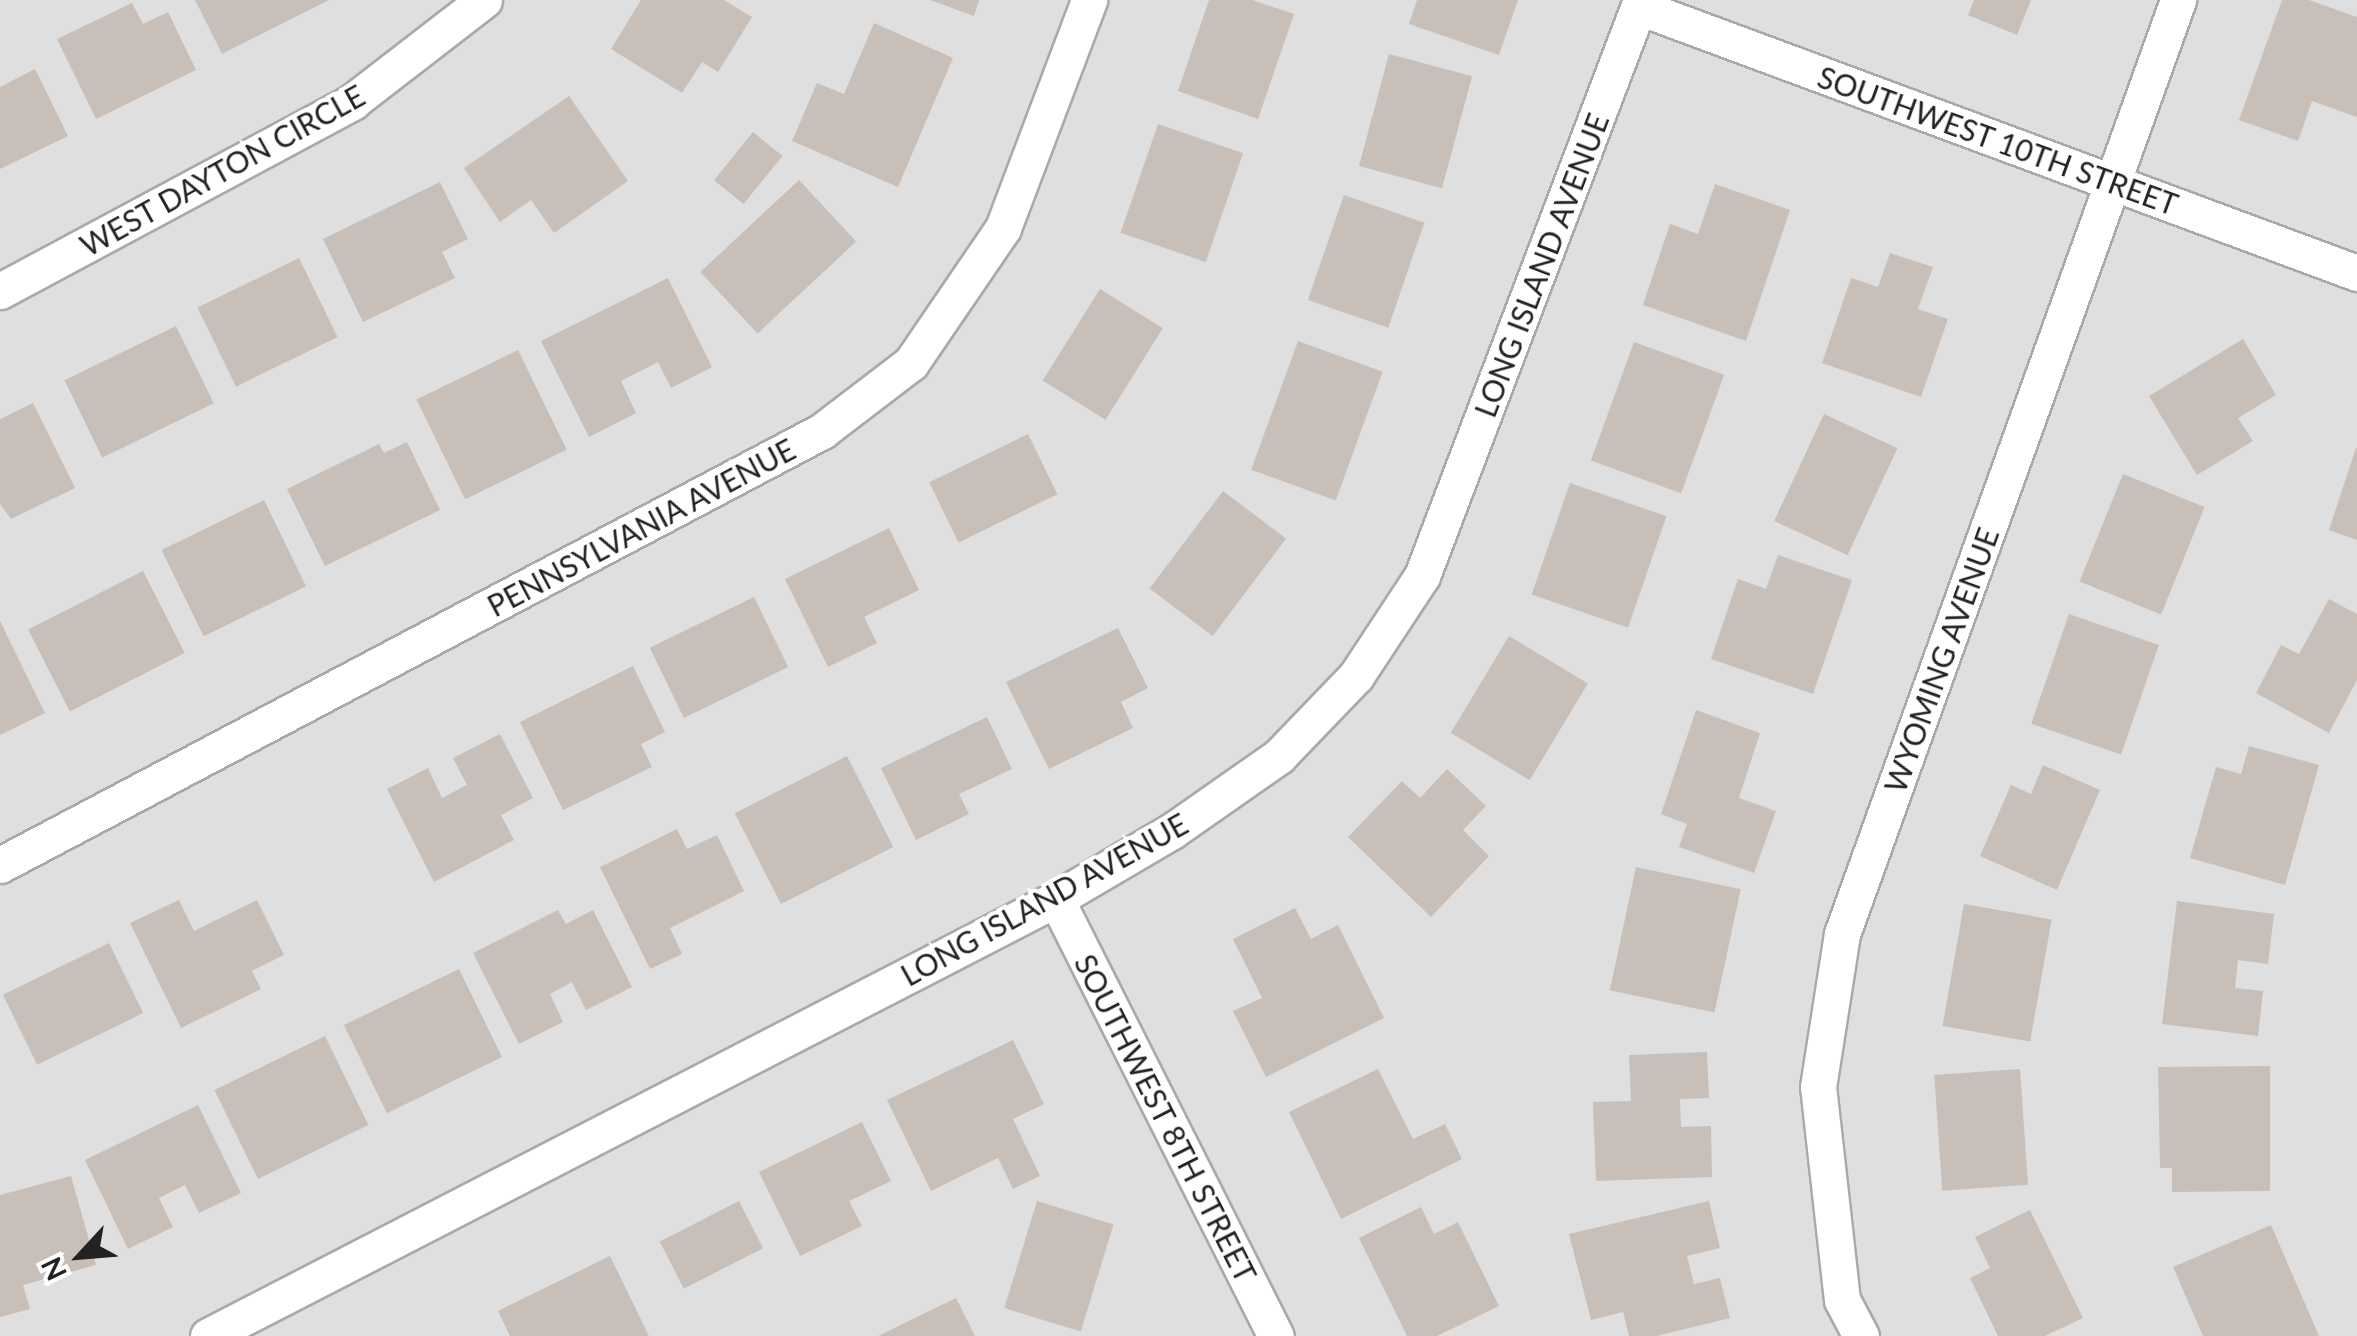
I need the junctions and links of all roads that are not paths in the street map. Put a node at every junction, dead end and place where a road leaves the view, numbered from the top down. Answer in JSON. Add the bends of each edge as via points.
{"nodes":[{"id":1,"x":484,"y":0,"type":"edge"},
{"id":2,"x":1089,"y":0,"type":"edge"},
{"id":3,"x":2178,"y":0,"type":"edge"},
{"id":4,"x":1640,"y":3,"type":"edge"},
{"id":5,"x":2111,"y":183,"type":"junction"},
{"id":6,"x":2357,"y":273,"type":"edge"},
{"id":7,"x":0,"y":291,"type":"edge"},
{"id":8,"x":0,"y":865,"type":"edge"},
{"id":9,"x":1056,"y":899,"type":"junction"},
{"id":10,"x":208,"y":1336,"type":"edge"},
{"id":11,"x":1276,"y":1336,"type":"edge"},
{"id":12,"x":1861,"y":1336,"type":"edge"}],
"edges":[{"from":1,"to":7,"type":"street","name":"WEST DAYTON CIRCLE","via":[[352,102]]},
{"from":2,"to":8,"type":"street","name":"PENNSYLVANIA AVENUE","via":[[1003,228],[912,363],[822,431]]},
{"from":3,"to":5,"type":"street","name":"WYOMING AVENUE"},
{"from":4,"to":5,"type":"street","name":"SOUTHWEST 10TH STREET"},
{"from":4,"to":9,"type":"street","name":"LONG ISLAND AVENUE","via":[[1422,576],[1356,676],[1279,756],[1172,831]]},
{"from":5,"to":6,"type":"street","name":"SOUTHWEST 10TH STREET"},
{"from":5,"to":12,"type":"street","name":"WYOMING AVENUE","via":[[1842,934],[1818,1087],[1842,1300]]},
{"from":9,"to":10,"type":"street","name":"LONG ISLAND AVENUE"},
{"from":9,"to":11,"type":"street","name":"SOUTHWEST 8TH STREET"}]}
